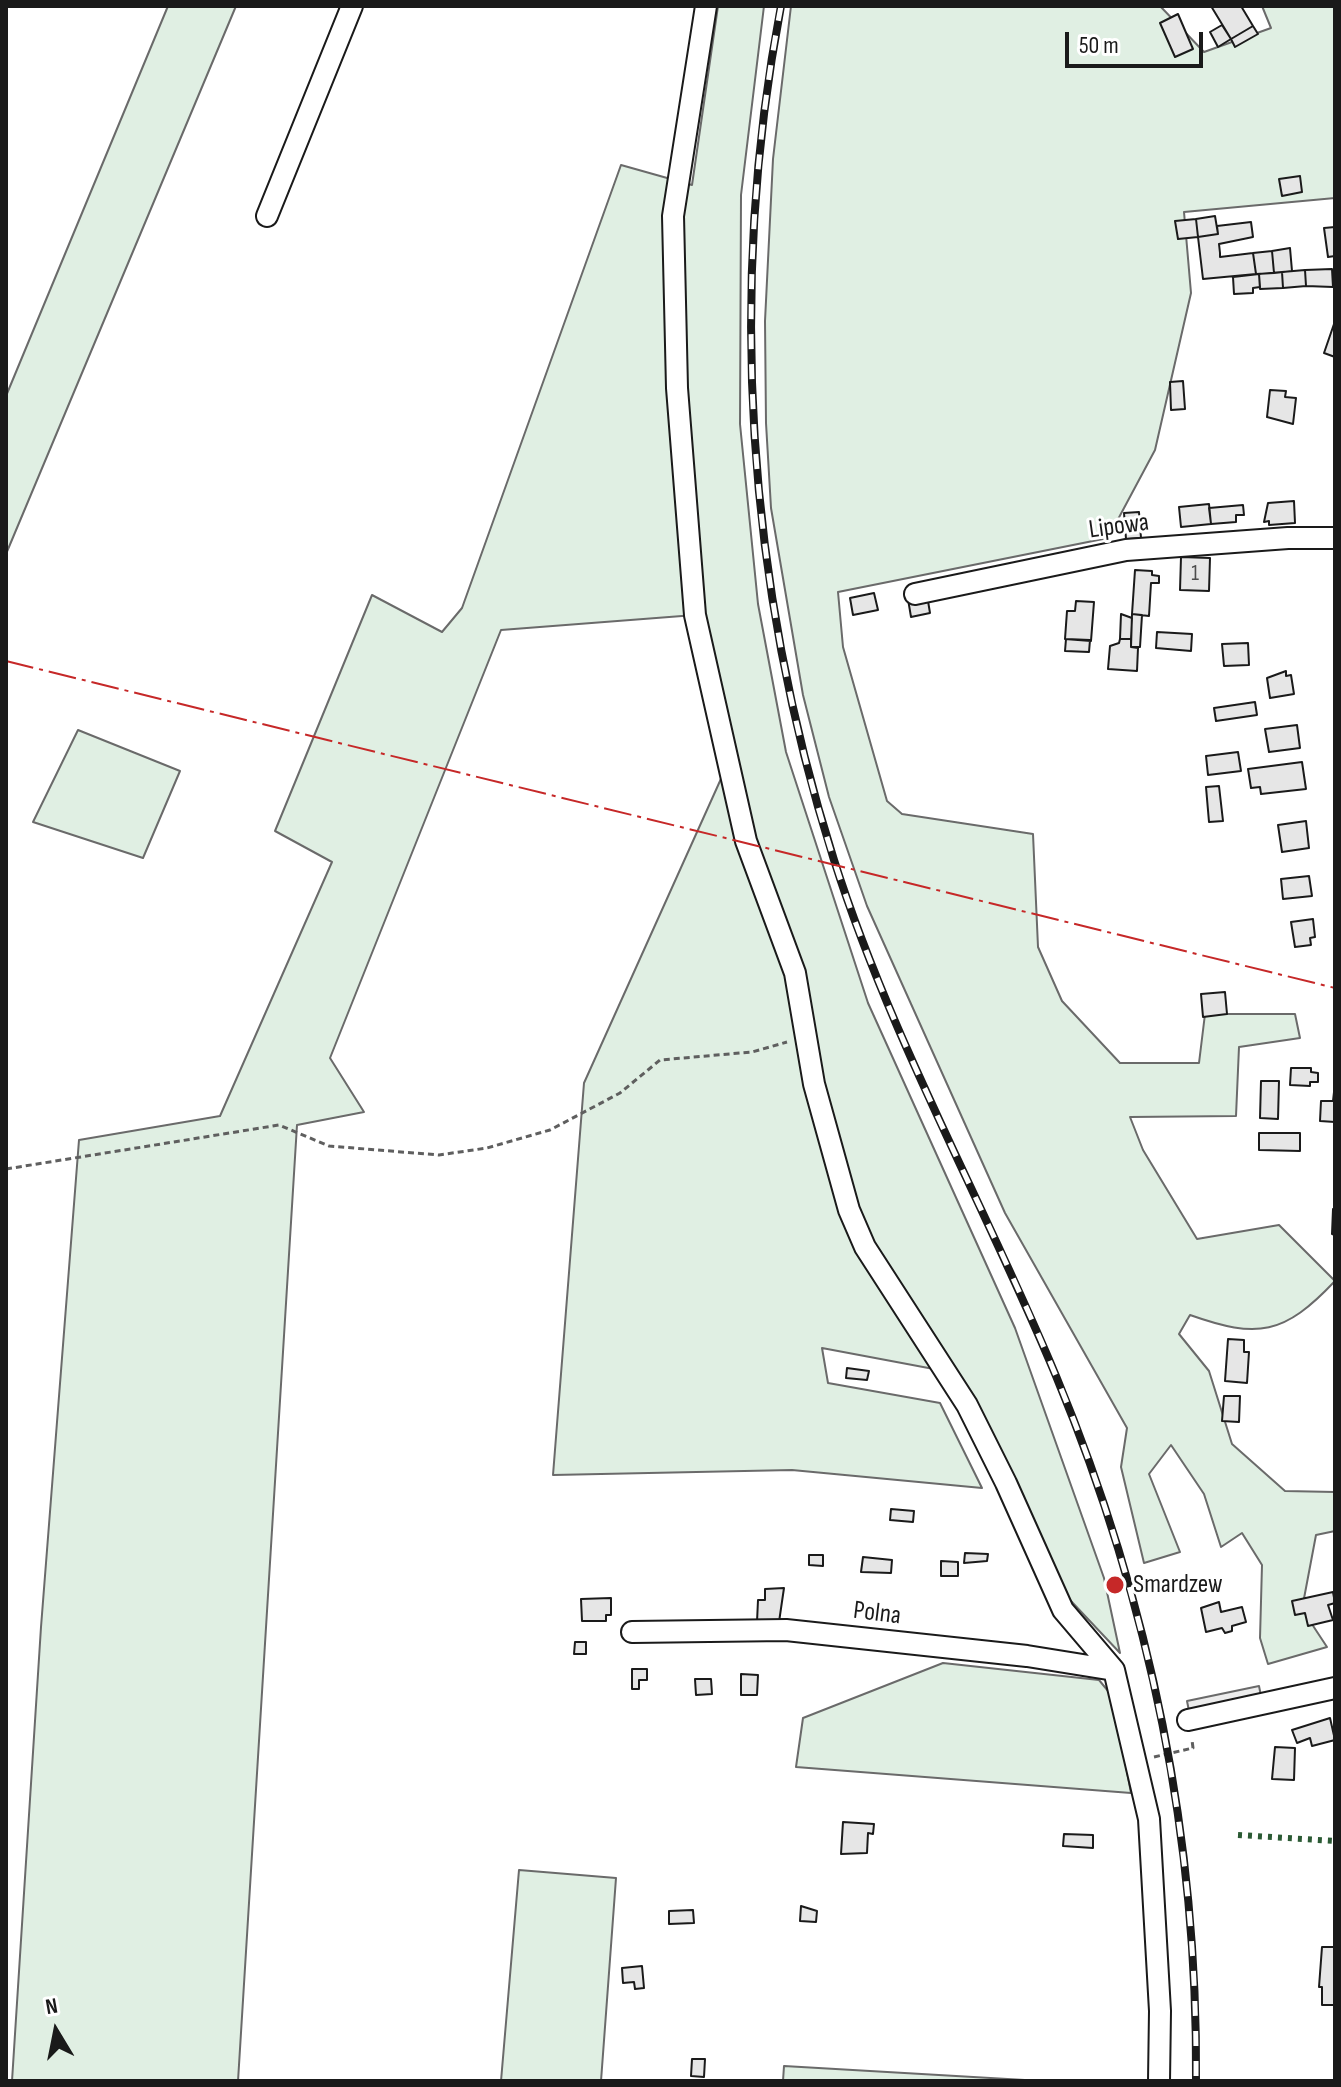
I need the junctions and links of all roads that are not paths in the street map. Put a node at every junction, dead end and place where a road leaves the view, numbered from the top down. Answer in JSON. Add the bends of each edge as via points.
{"nodes":[{"id":1,"x":352,"y":6,"type":"edge"},
{"id":2,"x":706,"y":6,"type":"edge"},
{"id":3,"x":267,"y":216,"type":"dead end"},
{"id":4,"x":1335,"y":538,"type":"edge"},
{"id":5,"x":915,"y":594,"type":"dead end"},
{"id":6,"x":632,"y":1632,"type":"dead end"},
{"id":7,"x":1114,"y":1670,"type":"junction"},
{"id":8,"x":1335,"y":1688,"type":"edge"},
{"id":9,"x":1188,"y":1720,"type":"road end"},
{"id":10,"x":1159,"y":2081,"type":"edge"}],
"edges":[{"from":1,"to":3,"type":"lane"},
{"from":2,"to":7,"type":"lane","via":[[673,216],[677,388],[695,615],[746,841],[795,973],[836,1169],[865,1247],[967,1405],[1063,1610]]},
{"from":4,"to":5,"type":"lane","name":"Lipowa","via":[[1126,550]]},
{"from":6,"to":7,"type":"lane","name":"Polna","via":[[786,1630]]},
{"from":7,"to":10,"type":"lane","via":[[1141,1741],[1160,2011]]},
{"from":8,"to":9,"type":"lane"}]}
